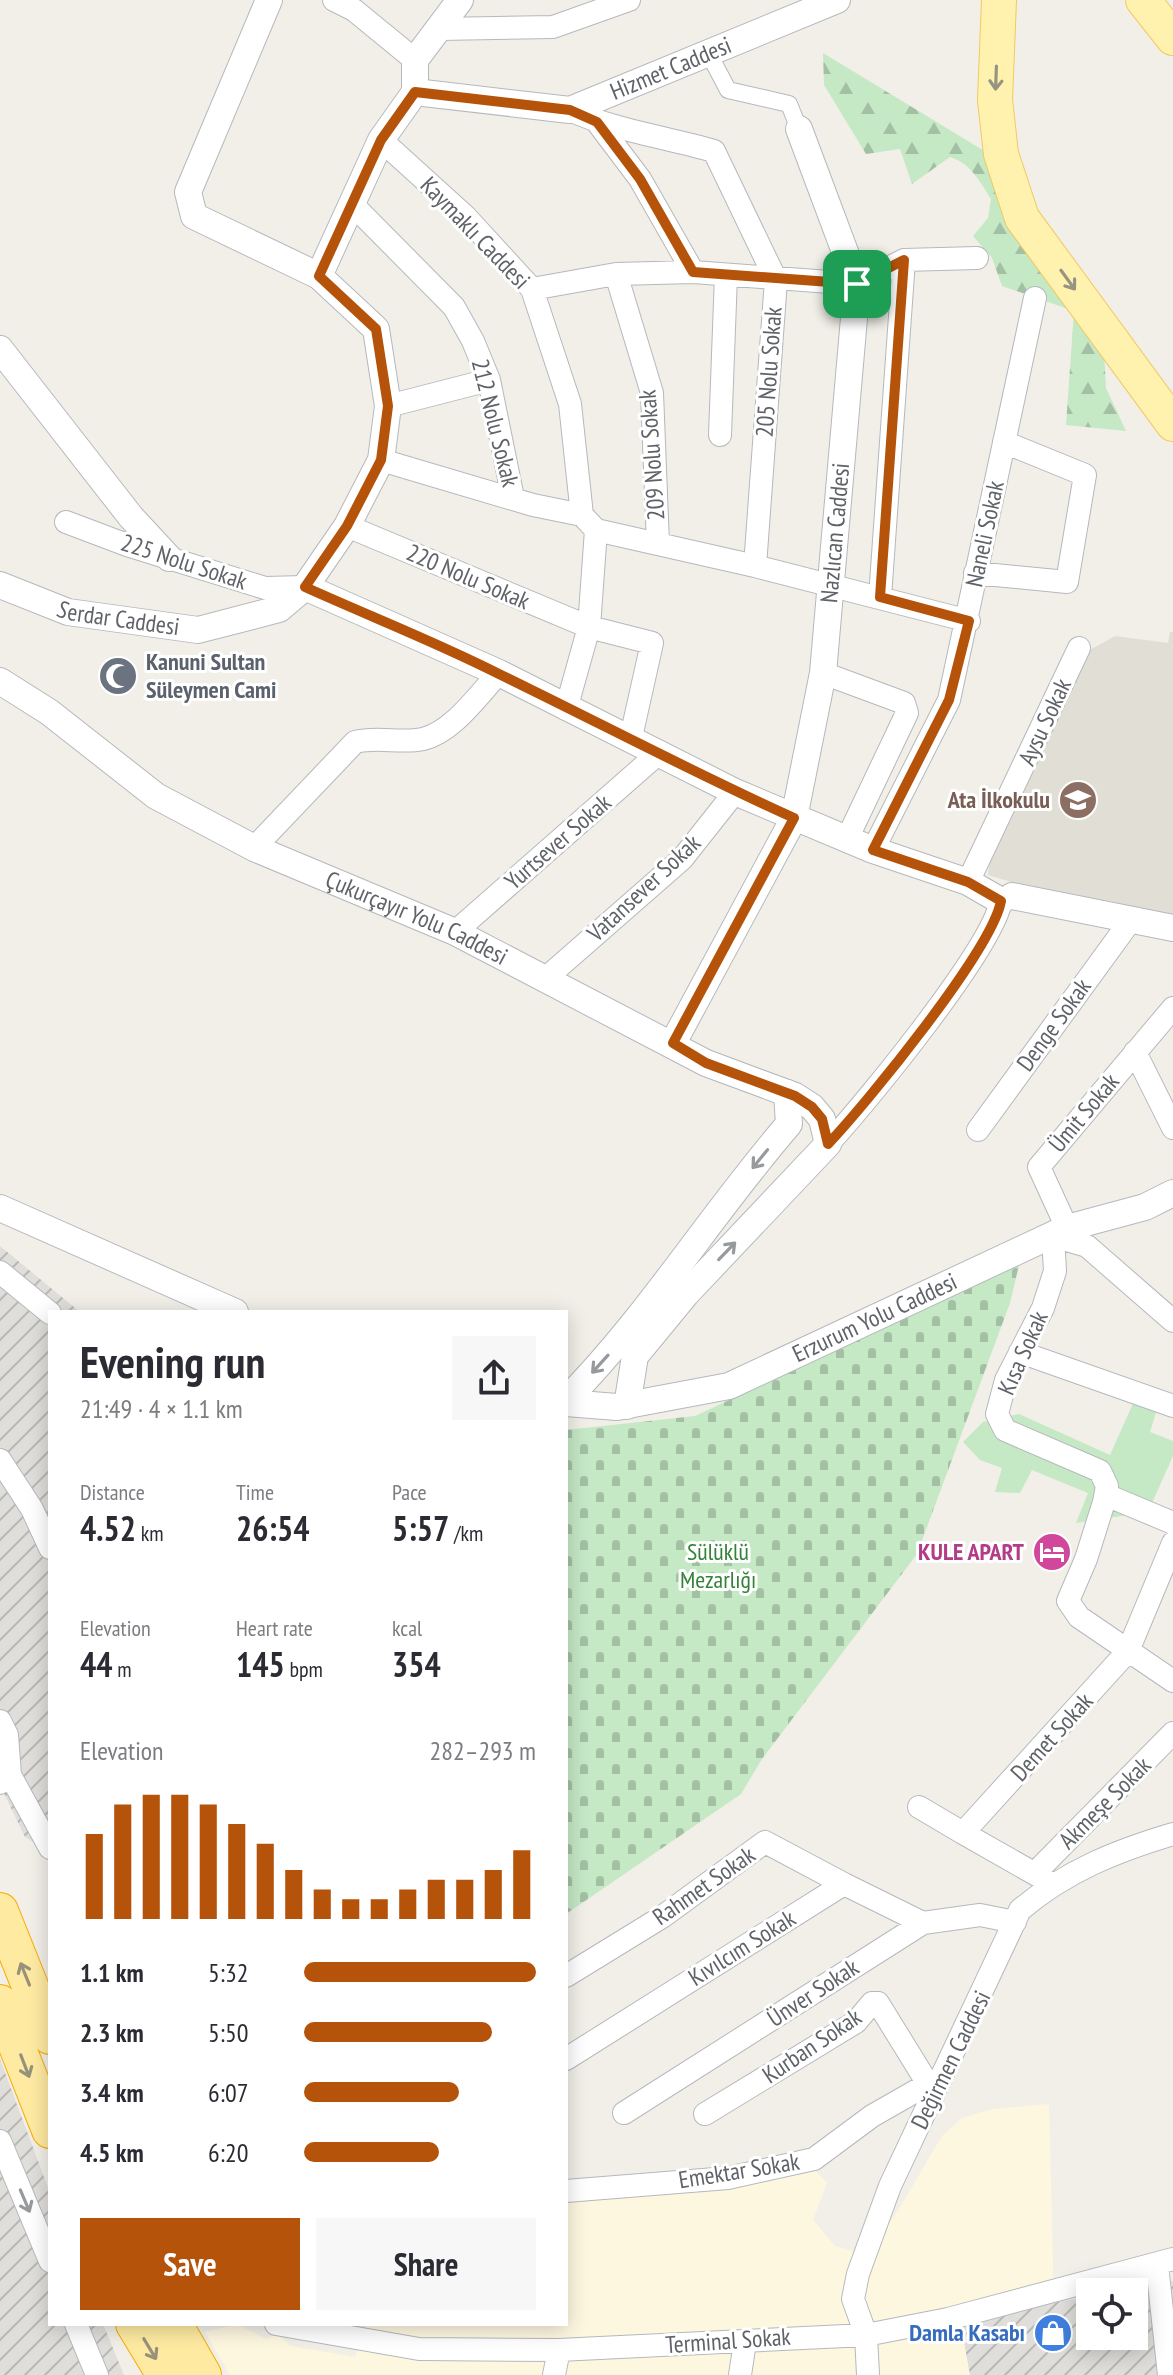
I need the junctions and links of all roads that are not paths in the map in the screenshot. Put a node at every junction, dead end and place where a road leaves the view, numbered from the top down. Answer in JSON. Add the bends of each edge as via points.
{"nodes":[{"id":1,"x":269,"y":0,"type":"edge"},
{"id":2,"x":460,"y":0,"type":"edge"},
{"id":3,"x":629,"y":0,"type":"edge"},
{"id":4,"x":837,"y":0,"type":"edge"},
{"id":5,"x":999,"y":0,"type":"edge"},
{"id":6,"x":1143,"y":0,"type":"edge"},
{"id":7,"x":350,"y":3,"type":"edge"},
{"id":8,"x":439,"y":29,"type":"junction"},
{"id":9,"x":1173,"y":38,"type":"edge"},
{"id":10,"x":709,"y":54,"type":"junction"},
{"id":11,"x":415,"y":60,"type":"junction"},
{"id":12,"x":415,"y":92,"type":"junction"},
{"id":13,"x":570,"y":110,"type":"junction"},
{"id":14,"x":597,"y":122,"type":"junction"},
{"id":15,"x":799,"y":129,"type":"joint"},
{"id":16,"x":381,"y":140,"type":"junction"},
{"id":17,"x":352,"y":204,"type":"junction"},
{"id":18,"x":977,"y":258,"type":"dead end"},
{"id":19,"x":904,"y":260,"type":"junction"},
{"id":20,"x":693,"y":272,"type":"junction"},
{"id":21,"x":616,"y":274,"type":"junction"},
{"id":22,"x":726,"y":275,"type":"junction"},
{"id":23,"x":319,"y":276,"type":"junction"},
{"id":24,"x":776,"y":280,"type":"junction"},
{"id":25,"x":857,"y":284,"type":"junction"},
{"id":26,"x":532,"y":289,"type":"junction"},
{"id":27,"x":1035,"y":298,"type":"dead end"},
{"id":28,"x":0,"y":349,"type":"edge"},
{"id":29,"x":489,"y":380,"type":"junction"},
{"id":30,"x":388,"y":406,"type":"junction"},
{"id":31,"x":1173,"y":424,"type":"edge"},
{"id":32,"x":720,"y":435,"type":"dead end"},
{"id":33,"x":1004,"y":442,"type":"junction"},
{"id":34,"x":381,"y":460,"type":"junction"},
{"id":35,"x":513,"y":498,"type":"junction"},
{"id":36,"x":66,"y":522,"type":"dead end"},
{"id":37,"x":589,"y":523,"type":"junction"},
{"id":38,"x":347,"y":526,"type":"junction"},
{"id":39,"x":658,"y":544,"type":"junction"},
{"id":40,"x":169,"y":558,"type":"junction"},
{"id":41,"x":755,"y":566,"type":"junction"},
{"id":42,"x":975,"y":573,"type":"junction"},
{"id":43,"x":0,"y":585,"type":"edge"},
{"id":44,"x":833,"y":586,"type":"junction"},
{"id":45,"x":305,"y":587,"type":"junction"},
{"id":46,"x":880,"y":597,"type":"junction"},
{"id":47,"x":969,"y":621,"type":"junction"},
{"id":48,"x":589,"y":627,"type":"junction"},
{"id":49,"x":1079,"y":648,"type":"dead end"},
{"id":50,"x":499,"y":673,"type":"junction"},
{"id":51,"x":823,"y":673,"type":"junction"},
{"id":52,"x":0,"y":681,"type":"edge"},
{"id":53,"x":566,"y":709,"type":"junction"},
{"id":54,"x":631,"y":737,"type":"junction"},
{"id":55,"x":660,"y":752,"type":"junction"},
{"id":56,"x":735,"y":792,"type":"junction"},
{"id":57,"x":794,"y":818,"type":"junction"},
{"id":58,"x":847,"y":839,"type":"junction"},
{"id":59,"x":254,"y":848,"type":"junction"},
{"id":60,"x":873,"y":850,"type":"junction"},
{"id":61,"x":968,"y":882,"type":"junction"},
{"id":62,"x":1007,"y":899,"type":"junction"},
{"id":63,"x":1131,"y":920,"type":"junction"},
{"id":64,"x":1173,"y":928,"type":"edge"},
{"id":65,"x":455,"y":932,"type":"junction"},
{"id":66,"x":546,"y":978,"type":"junction"},
{"id":67,"x":1170,"y":1020,"type":"edge"},
{"id":68,"x":673,"y":1043,"type":"junction"},
{"id":69,"x":1135,"y":1052,"type":"junction"},
{"id":70,"x":787,"y":1093,"type":"junction"},
{"id":71,"x":1173,"y":1128,"type":"edge"},
{"id":72,"x":978,"y":1130,"type":"dead end"},
{"id":73,"x":828,"y":1144,"type":"junction"},
{"id":74,"x":1173,"y":1193,"type":"edge"},
{"id":75,"x":0,"y":1208,"type":"edge"},
{"id":76,"x":1060,"y":1232,"type":"junction"},
{"id":77,"x":0,"y":1272,"type":"edge"},
{"id":78,"x":685,"y":1276,"type":"junction"},
{"id":79,"x":230,"y":1310,"type":"edge"},
{"id":80,"x":48,"y":1311,"type":"edge"},
{"id":81,"x":1173,"y":1321,"type":"edge"},
{"id":82,"x":1020,"y":1352,"type":"junction"},
{"id":83,"x":568,"y":1400,"type":"edge"},
{"id":84,"x":568,"y":1402,"type":"edge"},
{"id":85,"x":627,"y":1406,"type":"junction"},
{"id":86,"x":1173,"y":1406,"type":"edge"},
{"id":87,"x":0,"y":1460,"type":"edge"},
{"id":88,"x":1106,"y":1495,"type":"junction"},
{"id":89,"x":1173,"y":1523,"type":"edge"},
{"id":90,"x":1173,"y":1543,"type":"edge"},
{"id":91,"x":48,"y":1544,"type":"edge"},
{"id":92,"x":1128,"y":1651,"type":"junction"},
{"id":93,"x":1173,"y":1681,"type":"edge"},
{"id":94,"x":0,"y":1721,"type":"edge"},
{"id":95,"x":1173,"y":1733,"type":"edge"},
{"id":96,"x":5,"y":1779,"type":"edge"},
{"id":97,"x":919,"y":1807,"type":"dead end"},
{"id":98,"x":41,"y":1812,"type":"edge"},
{"id":99,"x":963,"y":1833,"type":"junction"},
{"id":100,"x":1173,"y":1834,"type":"edge"},
{"id":101,"x":48,"y":1840,"type":"edge"},
{"id":102,"x":1044,"y":1878,"type":"junction"},
{"id":103,"x":844,"y":1884,"type":"junction"},
{"id":104,"x":0,"y":1911,"type":"edge"},
{"id":105,"x":1015,"y":1922,"type":"junction"},
{"id":106,"x":923,"y":1923,"type":"junction"},
{"id":107,"x":568,"y":1975,"type":"edge"},
{"id":108,"x":0,"y":2003,"type":"edge"},
{"id":109,"x":48,"y":2031,"type":"edge"},
{"id":110,"x":568,"y":2058,"type":"edge"},
{"id":111,"x":931,"y":2088,"type":"junction"},
{"id":112,"x":624,"y":2113,"type":"dead end"},
{"id":113,"x":705,"y":2114,"type":"dead end"},
{"id":114,"x":48,"y":2125,"type":"edge"},
{"id":115,"x":0,"y":2141,"type":"edge"},
{"id":116,"x":568,"y":2191,"type":"edge"},
{"id":117,"x":48,"y":2256,"type":"edge"},
{"id":118,"x":1165,"y":2262,"type":"edge"},
{"id":119,"x":77,"y":2326,"type":"edge"},
{"id":120,"x":135,"y":2326,"type":"edge"},
{"id":121,"x":175,"y":2326,"type":"edge"},
{"id":122,"x":308,"y":2326,"type":"edge"},
{"id":123,"x":340,"y":2328,"type":"edge"},
{"id":124,"x":866,"y":2335,"type":"junction"},
{"id":125,"x":745,"y":2342,"type":"junction"},
{"id":126,"x":559,"y":2350,"type":"junction"},
{"id":127,"x":97,"y":2375,"type":"edge"},
{"id":128,"x":165,"y":2375,"type":"edge"},
{"id":129,"x":203,"y":2375,"type":"edge"},
{"id":130,"x":554,"y":2375,"type":"edge"},
{"id":131,"x":740,"y":2375,"type":"edge"},
{"id":132,"x":868,"y":2375,"type":"edge"},
{"id":133,"x":1169,"y":2375,"type":"edge"}],
"edges":[{"from":1,"to":23,"type":"street","name":"Serdar Caddesi","via":[[188,192],[194,216]]},
{"from":2,"to":8,"type":"street"},
{"from":3,"to":8,"type":"street","via":[[553,27]]},
{"from":4,"to":10,"type":"street","name":"Hizmet Caddesi"},
{"from":5,"to":31,"type":"main road","one_way":true,"via":[[995,100],[1001,154],[1022,218]]},
{"from":6,"to":9,"type":"main road"},
{"from":7,"to":11,"type":"street"},
{"from":8,"to":11,"type":"street"},
{"from":10,"to":13,"type":"street","name":"Hizmet Caddesi"},
{"from":10,"to":15,"type":"street","name":"Nazlıcan Caddesi","via":[[728,90],[789,104]]},
{"from":11,"to":12,"type":"street"},
{"from":12,"to":13,"type":"street","name":"Hizmet Caddesi"},
{"from":12,"to":16,"type":"street"},
{"from":13,"to":14,"type":"street","name":"205 Nolu Sokak"},
{"from":14,"to":20,"type":"street","via":[[640,179]]},
{"from":14,"to":24,"type":"street","name":"205 Nolu Sokak","via":[[714,151]]},
{"from":15,"to":25,"type":"street","name":"Nazlıcan Caddesi"},
{"from":16,"to":17,"type":"street"},
{"from":16,"to":26,"type":"street","name":"Kaymaklı Caddesi","via":[[466,217]]},
{"from":17,"to":23,"type":"street"},
{"from":17,"to":29,"type":"street","name":"212 Nolu Sokak","via":[[454,307]]},
{"from":18,"to":19,"type":"street"},
{"from":19,"to":25,"type":"street"},
{"from":19,"to":46,"type":"street"},
{"from":20,"to":21,"type":"street"},
{"from":20,"to":22,"type":"street"},
{"from":21,"to":26,"type":"street"},
{"from":21,"to":39,"type":"street","name":"209 Nolu Sokak","via":[[652,393]]},
{"from":22,"to":24,"type":"street"},
{"from":22,"to":32,"type":"street"},
{"from":23,"to":30,"type":"street","name":"Serdar Caddesi","via":[[376,329]]},
{"from":24,"to":25,"type":"street"},
{"from":24,"to":41,"type":"street","name":"205 Nolu Sokak"},
{"from":25,"to":44,"type":"street","name":"Nazlıcan Caddesi"},
{"from":26,"to":37,"type":"street","name":"Kaymaklı Caddesi","via":[[570,404]]},
{"from":27,"to":33,"type":"street","name":"Naneli Sokak"},
{"from":28,"to":40,"type":"street"},
{"from":29,"to":30,"type":"street"},
{"from":29,"to":35,"type":"street","name":"212 Nolu Sokak"},
{"from":30,"to":34,"type":"street","name":"Serdar Caddesi"},
{"from":33,"to":42,"type":"street","name":"Naneli Sokak"},
{"from":33,"to":42,"type":"street","via":[[1085,475],[1067,582]]},
{"from":34,"to":35,"type":"street"},
{"from":34,"to":38,"type":"street","name":"Serdar Caddesi"},
{"from":35,"to":37,"type":"street"},
{"from":36,"to":40,"type":"street","name":"225 Nolu Sokak"},
{"from":37,"to":39,"type":"street"},
{"from":37,"to":48,"type":"street","name":"Kaymaklı Caddesi"},
{"from":38,"to":45,"type":"street","name":"Serdar Caddesi"},
{"from":38,"to":48,"type":"street","name":"220 Nolu Sokak"},
{"from":39,"to":41,"type":"street"},
{"from":40,"to":45,"type":"street","name":"225 Nolu Sokak","via":[[265,588]]},
{"from":41,"to":44,"type":"street"},
{"from":42,"to":47,"type":"street","name":"Naneli Sokak"},
{"from":43,"to":45,"type":"street","name":"Serdar Caddesi","via":[[68,612],[198,630],[279,609]]},
{"from":44,"to":46,"type":"street"},
{"from":44,"to":51,"type":"street","name":"Nazlıcan Caddesi"},
{"from":45,"to":50,"type":"street"},
{"from":46,"to":47,"type":"street"},
{"from":47,"to":60,"type":"street","name":"Naneli Sokak","via":[[949,700]]},
{"from":48,"to":53,"type":"street","name":"Kaymaklı Caddesi"},
{"from":48,"to":54,"type":"street","name":"220 Nolu Sokak","via":[[652,643]]},
{"from":49,"to":61,"type":"street","name":"Aysu Sokak"},
{"from":50,"to":53,"type":"street"},
{"from":50,"to":59,"type":"street","via":[[440,732],[423,739],[355,742]]},
{"from":51,"to":57,"type":"street","name":"Nazlıcan Caddesi"},
{"from":51,"to":58,"type":"street","via":[[904,703],[907,713]]},
{"from":52,"to":59,"type":"street","name":"Çukurçayır Yolu Caddesi","via":[[49,712],[156,796]]},
{"from":53,"to":54,"type":"street"},
{"from":54,"to":55,"type":"street"},
{"from":55,"to":56,"type":"street"},
{"from":55,"to":65,"type":"street","name":"Yurtsever Sokak"},
{"from":56,"to":57,"type":"street"},
{"from":56,"to":66,"type":"street","name":"Vatansever Sokak","via":[[682,859]]},
{"from":57,"to":58,"type":"street"},
{"from":57,"to":68,"type":"street","name":"Nazlıcan Caddesi"},
{"from":58,"to":60,"type":"street"},
{"from":59,"to":65,"type":"street","name":"Çukurçayır Yolu Caddesi"},
{"from":60,"to":61,"type":"street"},
{"from":61,"to":62,"type":"street"},
{"from":62,"to":63,"type":"street"},
{"from":62,"to":73,"type":"street","via":[[957,979]]},
{"from":63,"to":64,"type":"street"},
{"from":63,"to":72,"type":"street","name":"Denge Sokak"},
{"from":65,"to":66,"type":"street","name":"Çukurçayır Yolu Caddesi"},
{"from":66,"to":68,"type":"street","name":"Çukurçayır Yolu Caddesi"},
{"from":67,"to":69,"type":"street","name":"Ümit Sokak"},
{"from":68,"to":70,"type":"street","name":"Çukurçayır Yolu Caddesi","via":[[706,1063]]},
{"from":69,"to":71,"type":"street"},
{"from":69,"to":76,"type":"street","name":"Ümit Sokak","via":[[1039,1167]]},
{"from":70,"to":73,"type":"street","name":"Çukurçayır Yolu Caddesi","via":[[822,1119]]},
{"from":70,"to":78,"type":"street","one_way":true,"via":[[789,1124]]},
{"from":78,"to":73,"type":"street","one_way":true},
{"from":74,"to":76,"type":"street","name":"Erzurum Yolu Caddesi","via":[[1145,1207]]},
{"from":75,"to":79,"type":"street"},
{"from":76,"to":81,"type":"street","via":[[1087,1246]]},
{"from":76,"to":82,"type":"street","name":"Kısa Sokak","via":[[1043,1308]]},
{"from":76,"to":85,"type":"street","name":"Erzurum Yolu Caddesi","via":[[729,1386]]},
{"from":77,"to":80,"type":"street"},
{"from":78,"to":83,"type":"street","one_way":true},
{"from":78,"to":85,"type":"street","via":[[635,1356]]},
{"from":82,"to":86,"type":"street"},
{"from":82,"to":88,"type":"street","name":"Kısa Sokak","via":[[997,1414],[1005,1430],[1100,1471]]},
{"from":84,"to":85,"type":"street","name":"Erzurum Yolu Caddesi"},
{"from":87,"to":91,"type":"street"},
{"from":88,"to":89,"type":"street"},
{"from":88,"to":92,"type":"street","via":[[1068,1601],[1079,1617]]},
{"from":90,"to":92,"type":"street","name":"Demet Sokak"},
{"from":92,"to":93,"type":"street"},
{"from":92,"to":99,"type":"street","name":"Demet Sokak"},
{"from":94,"to":96,"type":"street","via":[[7,1735]]},
{"from":95,"to":102,"type":"street","name":"Akmeşe Sokak"},
{"from":96,"to":98,"type":"street"},
{"from":97,"to":99,"type":"street"},
{"from":98,"to":101,"type":"street"},
{"from":99,"to":102,"type":"street"},
{"from":100,"to":102,"type":"street","name":"Değirmen Caddesi"},
{"from":102,"to":105,"type":"street","name":"Değirmen Caddesi"},
{"from":103,"to":106,"type":"street"},
{"from":103,"to":107,"type":"street","name":"Rahmet Sokak","via":[[765,1842],[662,1917]]},
{"from":103,"to":110,"type":"street","name":"Kıvılcım Sokak"},
{"from":109,"to":104,"type":"highway","one_way":true},
{"from":105,"to":106,"type":"street","name":"Ünver Sokak","via":[[980,1915]]},
{"from":105,"to":111,"type":"street","name":"Değirmen Caddesi"},
{"from":106,"to":112,"type":"street","name":"Ünver Sokak"},
{"from":108,"to":114,"type":"highway","one_way":true},
{"from":111,"to":113,"type":"street","name":"Kurban Sokak","via":[[878,2003],[872,2003],[856,2022]]},
{"from":111,"to":116,"type":"street","name":"Emektar Sokak","via":[[872,2116],[814,2159],[728,2178]]},
{"from":111,"to":124,"type":"street","name":"Değirmen Caddesi","via":[[858,2274],[853,2299]]},
{"from":115,"to":117,"type":"street","one_way":true},
{"from":118,"to":124,"type":"street","name":"Terminal Sokak"},
{"from":118,"to":133,"type":"street"},
{"from":119,"to":127,"type":"street"},
{"from":120,"to":128,"type":"highway","one_way":true},
{"from":121,"to":129,"type":"highway"},
{"from":122,"to":123,"type":"street","name":"Terminal Sokak"},
{"from":123,"to":126,"type":"street","name":"Terminal Sokak","via":[[419,2349]]},
{"from":124,"to":125,"type":"street","name":"Terminal Sokak"},
{"from":124,"to":132,"type":"street","name":"Değirmen Caddesi"},
{"from":125,"to":126,"type":"street","name":"Terminal Sokak"},
{"from":125,"to":131,"type":"street"},
{"from":126,"to":130,"type":"street"}]}
